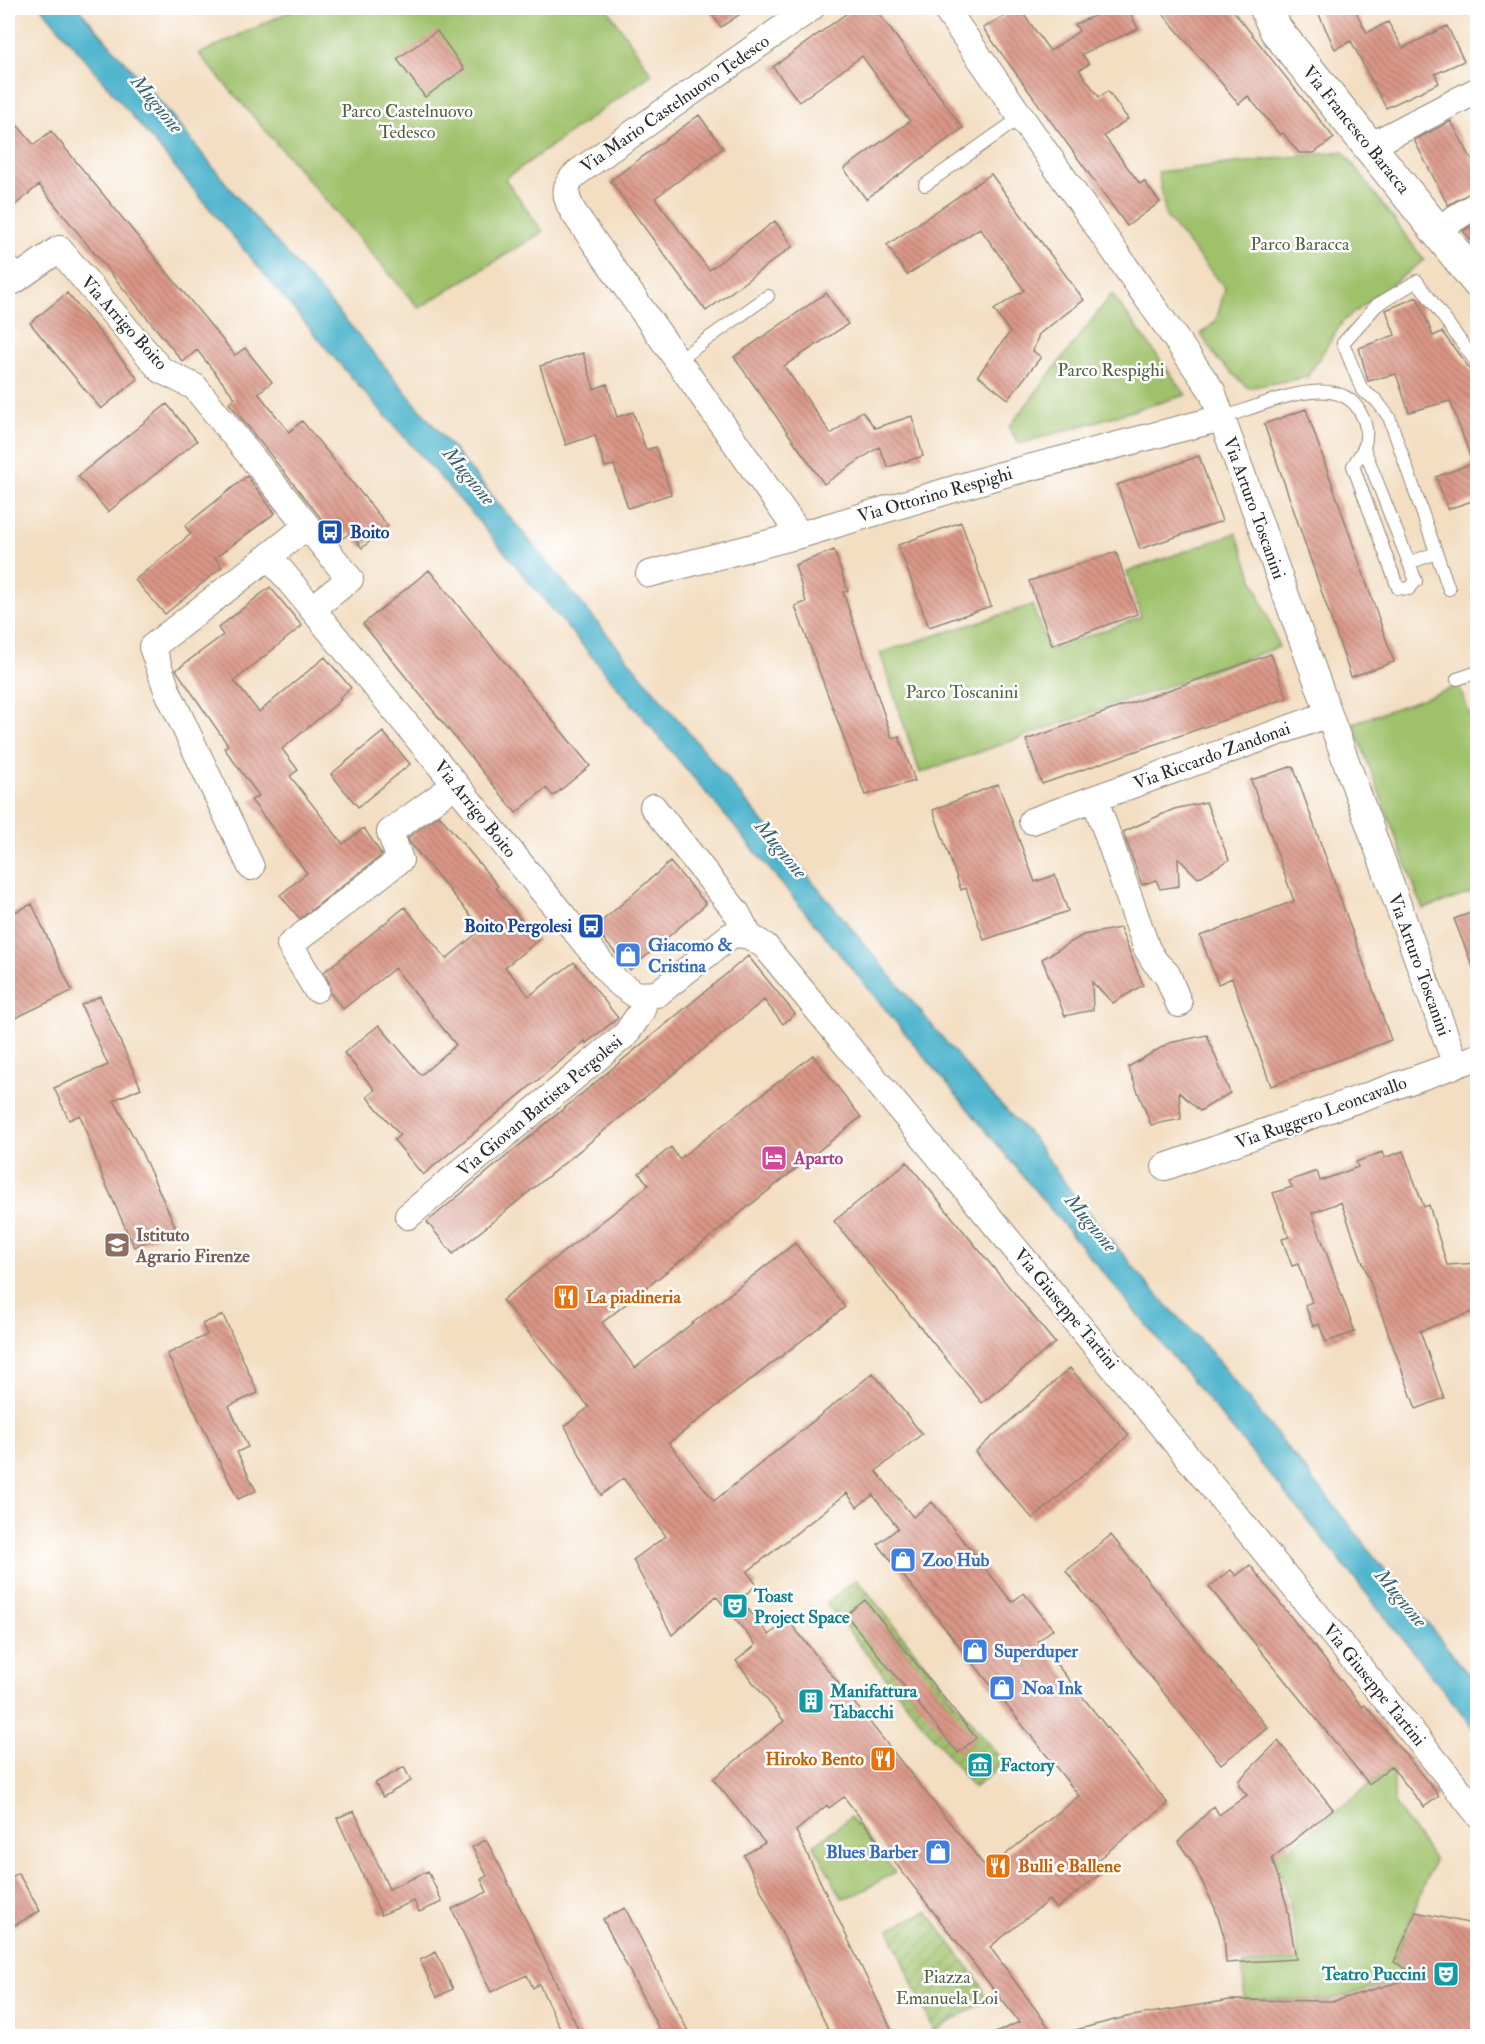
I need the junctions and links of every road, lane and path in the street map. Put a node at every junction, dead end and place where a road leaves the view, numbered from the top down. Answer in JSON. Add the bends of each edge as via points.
{"nodes":[{"id":1,"x":811,"y":8,"type":"edge"},
{"id":2,"x":945,"y":8,"type":"edge"},
{"id":3,"x":1250,"y":8,"type":"edge"},
{"id":4,"x":1271,"y":19,"type":"edge"},
{"id":5,"x":1478,"y":90,"type":"edge"},
{"id":6,"x":1021,"y":117,"type":"junction"},
{"id":7,"x":1370,"y":146,"type":"junction"},
{"id":8,"x":925,"y":185,"type":"dead end"},
{"id":9,"x":1478,"y":204,"type":"edge"},
{"id":10,"x":1436,"y":230,"type":"junction"},
{"id":11,"x":8,"y":269,"type":"edge"},
{"id":12,"x":1478,"y":282,"type":"edge"},
{"id":13,"x":768,"y":296,"type":"dead end"},
{"id":14,"x":678,"y":360,"type":"junction"},
{"id":15,"x":1478,"y":365,"type":"edge"},
{"id":16,"x":1369,"y":395,"type":"junction"},
{"id":17,"x":1357,"y":406,"type":"junction"},
{"id":18,"x":1222,"y":418,"type":"junction"},
{"id":19,"x":1364,"y":448,"type":"junction"},
{"id":20,"x":307,"y":526,"type":"junction"},
{"id":21,"x":800,"y":535,"type":"junction"},
{"id":22,"x":1436,"y":553,"type":"junction"},
{"id":23,"x":269,"y":556,"type":"junction"},
{"id":24,"x":1409,"y":563,"type":"junction"},
{"id":25,"x":649,"y":574,"type":"dead end"},
{"id":26,"x":1449,"y":589,"type":"dead end"},
{"id":27,"x":312,"y":609,"type":"junction"},
{"id":28,"x":1478,"y":672,"type":"edge"},
{"id":29,"x":1457,"y":679,"type":"dead end"},
{"id":30,"x":1329,"y":714,"type":"junction"},
{"id":31,"x":455,"y":785,"type":"junction"},
{"id":32,"x":1095,"y":799,"type":"junction"},
{"id":33,"x":652,"y":807,"type":"dead end"},
{"id":34,"x":1032,"y":821,"type":"dead end"},
{"id":35,"x":251,"y":867,"type":"dead end"},
{"id":36,"x":749,"y":936,"type":"junction"},
{"id":37,"x":316,"y":989,"type":"dead end"},
{"id":38,"x":646,"y":996,"type":"junction"},
{"id":39,"x":1179,"y":1004,"type":"dead end"},
{"id":40,"x":1467,"y":1061,"type":"edge"},
{"id":41,"x":1165,"y":1167,"type":"dead end"},
{"id":42,"x":408,"y":1216,"type":"dead end"},
{"id":43,"x":1478,"y":1814,"type":"edge"}],
"edges":[{"from":1,"to":14,"type":"street","name":"Via Mario Castelnuovo Tedesco","via":[[568,182],[569,205]]},
{"from":2,"to":6,"type":"street","name":"Via Arturo Toscanini"},
{"from":3,"to":4,"type":"main road","name":"Via Francesco Baracca"},
{"from":4,"to":7,"type":"main road","name":"Via Francesco Baracca"},
{"from":5,"to":7,"type":"street"},
{"from":6,"to":8,"type":"lane"},
{"from":6,"to":18,"type":"street","name":"Via Arturo Toscanini","via":[[1204,379]]},
{"from":7,"to":10,"type":"main road","name":"Via Francesco Baracca"},
{"from":9,"to":10,"type":"street"},
{"from":10,"to":12,"type":"main road","name":"Via Francesco Baracca"},
{"from":11,"to":20,"type":"street","name":"Via Arrigo Boito","via":[[14,281],[59,249],[161,370],[195,387]]},
{"from":13,"to":14,"type":"lane"},
{"from":14,"to":21,"type":"street","name":"Via Mario Castelnuovo Tedesco"},
{"from":15,"to":16,"type":"lane","via":[[1417,281],[1377,305],[1343,343],[1362,390]]},
{"from":16,"to":17,"type":"lane"},
{"from":16,"to":22,"type":"lane","via":[[1389,417]]},
{"from":17,"to":18,"type":"lane","via":[[1340,393],[1317,390]]},
{"from":17,"to":19,"type":"lane","via":[[1368,432]]},
{"from":18,"to":21,"type":"street","name":"Via Ottorino Respighi","via":[[1001,475]]},
{"from":18,"to":30,"type":"street","name":"Via Arturo Toscanini"},
{"from":19,"to":24,"type":"lane"},
{"from":19,"to":24,"type":"lane","via":[[1353,466],[1398,588],[1403,590],[1416,581]]},
{"from":20,"to":23,"type":"street"},
{"from":20,"to":27,"type":"street","name":"Via Arrigo Boito","via":[[350,579]]},
{"from":21,"to":25,"type":"street","name":"Via Ottorino Respighi"},
{"from":22,"to":24,"type":"lane"},
{"from":22,"to":26,"type":"lane"},
{"from":23,"to":27,"type":"street","name":"Via Arrigo Boito"},
{"from":23,"to":35,"type":"street","via":[[152,647],[167,690]]},
{"from":27,"to":31,"type":"street","name":"Via Arrigo Boito"},
{"from":28,"to":29,"type":"lane"},
{"from":30,"to":32,"type":"street","name":"Via Riccardo Zandonai"},
{"from":30,"to":40,"type":"street","name":"Via Arturo Toscanini"},
{"from":31,"to":37,"type":"street","via":[[390,832],[400,860],[290,945]]},
{"from":31,"to":38,"type":"street","name":"Via Arrigo Boito","via":[[617,982],[632,993]]},
{"from":32,"to":34,"type":"street","name":"Via Riccardo Zandonai"},
{"from":32,"to":39,"type":"street","via":[[1148,949],[1167,974]]},
{"from":33,"to":36,"type":"street","name":"Via Giuseppe Tartini","via":[[737,913]]},
{"from":36,"to":38,"type":"street","via":[[730,936],[663,992]]},
{"from":36,"to":43,"type":"street","name":"Via Giuseppe Tartini","via":[[765,946],[1280,1567]]},
{"from":38,"to":42,"type":"street","name":"Via Giovan Battista Pergolesi","via":[[641,1012],[626,1034]]},
{"from":40,"to":41,"type":"street","name":"Via Ruggero Leoncavallo"}]}
